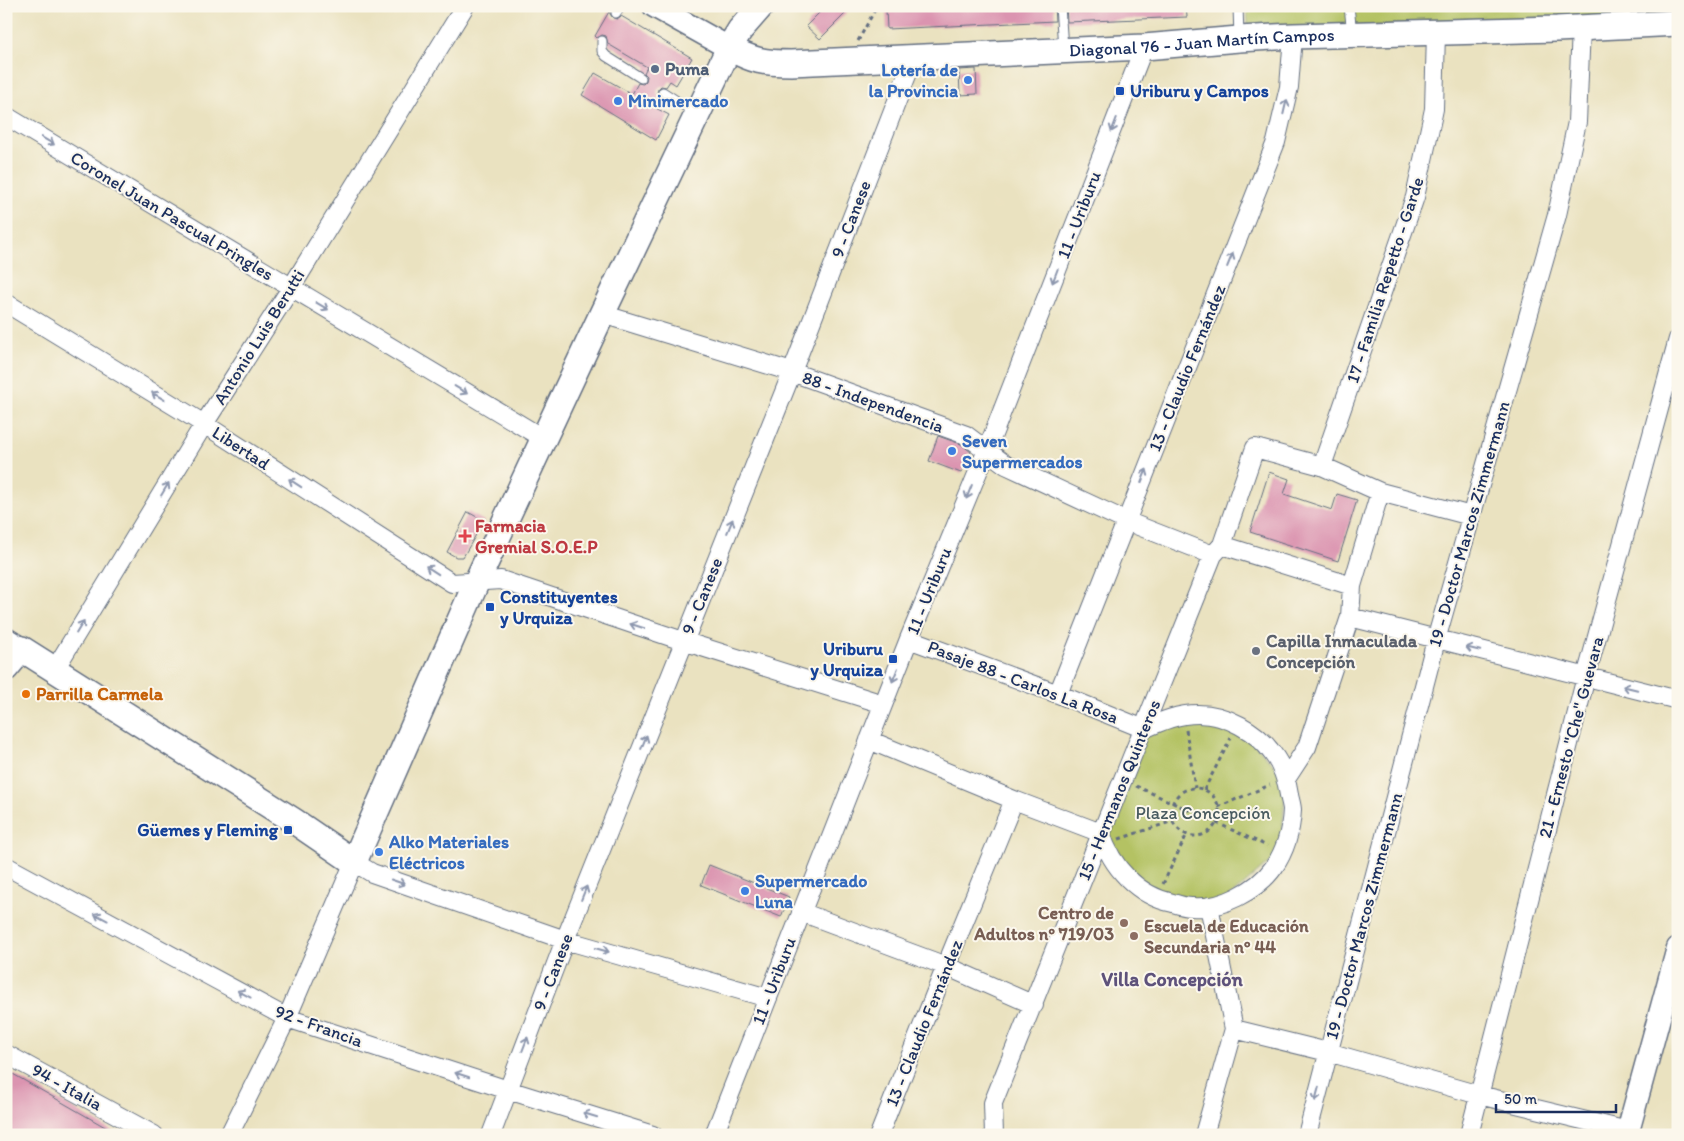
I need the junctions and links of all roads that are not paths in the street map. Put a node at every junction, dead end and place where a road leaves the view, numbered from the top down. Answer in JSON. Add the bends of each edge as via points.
{"nodes":[{"id":1,"x":465,"y":6,"type":"edge"},
{"id":2,"x":654,"y":6,"type":"edge"},
{"id":3,"x":761,"y":6,"type":"edge"},
{"id":4,"x":1060,"y":6,"type":"edge"},
{"id":5,"x":1238,"y":6,"type":"edge"},
{"id":6,"x":1349,"y":6,"type":"edge"},
{"id":7,"x":1678,"y":23,"type":"edge"},
{"id":8,"x":1581,"y":28,"type":"junction"},
{"id":9,"x":1436,"y":32,"type":"junction"},
{"id":10,"x":1352,"y":34,"type":"junction"},
{"id":11,"x":1293,"y":36,"type":"junction"},
{"id":12,"x":1239,"y":39,"type":"junction"},
{"id":13,"x":602,"y":41,"type":"dead end"},
{"id":14,"x":1144,"y":47,"type":"junction"},
{"id":15,"x":729,"y":48,"type":"junction"},
{"id":16,"x":1063,"y":50,"type":"junction"},
{"id":17,"x":914,"y":57,"type":"junction"},
{"id":18,"x":641,"y":78,"type":"dead end"},
{"id":19,"x":663,"y":92,"type":"dead end"},
{"id":20,"x":697,"y":114,"type":"junction"},
{"id":21,"x":6,"y":116,"type":"edge"},
{"id":22,"x":291,"y":288,"type":"junction"},
{"id":23,"x":6,"y":303,"type":"edge"},
{"id":24,"x":602,"y":314,"type":"junction"},
{"id":25,"x":1678,"y":340,"type":"edge"},
{"id":26,"x":792,"y":372,"type":"junction"},
{"id":27,"x":204,"y":424,"type":"junction"},
{"id":28,"x":544,"y":439,"type":"junction"},
{"id":29,"x":987,"y":450,"type":"junction"},
{"id":30,"x":1322,"y":466,"type":"junction"},
{"id":31,"x":1380,"y":492,"type":"junction"},
{"id":32,"x":1472,"y":516,"type":"junction"},
{"id":33,"x":1126,"y":521,"type":"junction"},
{"id":34,"x":1218,"y":550,"type":"junction"},
{"id":35,"x":478,"y":581,"type":"junction"},
{"id":36,"x":1352,"y":586,"type":"junction"},
{"id":37,"x":1350,"y":617,"type":"junction"},
{"id":38,"x":909,"y":639,"type":"junction"},
{"id":39,"x":1436,"y":640,"type":"junction"},
{"id":40,"x":684,"y":641,"type":"junction"},
{"id":41,"x":14,"y":644,"type":"edge"},
{"id":42,"x":6,"y":668,"type":"edge"},
{"id":43,"x":55,"y":669,"type":"junction"},
{"id":44,"x":1586,"y":677,"type":"junction"},
{"id":45,"x":1058,"y":694,"type":"junction"},
{"id":46,"x":1678,"y":700,"type":"edge"},
{"id":47,"x":884,"y":704,"type":"junction"},
{"id":48,"x":1144,"y":728,"type":"junction"},
{"id":49,"x":869,"y":740,"type":"junction"},
{"id":50,"x":1286,"y":778,"type":"junction"},
{"id":51,"x":1014,"y":800,"type":"junction"},
{"id":52,"x":1103,"y":839,"type":"junction"},
{"id":53,"x":354,"y":862,"type":"junction"},
{"id":54,"x":6,"y":866,"type":"edge"},
{"id":55,"x":1209,"y":906,"type":"junction"},
{"id":56,"x":801,"y":912,"type":"junction"},
{"id":57,"x":565,"y":940,"type":"junction"},
{"id":58,"x":1678,"y":948,"type":"edge"},
{"id":59,"x":946,"y":966,"type":"junction"},
{"id":60,"x":768,"y":998,"type":"junction"},
{"id":61,"x":1034,"y":1005,"type":"junction"},
{"id":62,"x":287,"y":1018,"type":"junction"},
{"id":63,"x":1234,"y":1029,"type":"junction"},
{"id":64,"x":1328,"y":1052,"type":"junction"},
{"id":65,"x":6,"y":1054,"type":"edge"},
{"id":66,"x":508,"y":1090,"type":"junction"},
{"id":67,"x":1479,"y":1095,"type":"junction"},
{"id":68,"x":1628,"y":1133,"type":"edge"},
{"id":69,"x":154,"y":1135,"type":"edge"},
{"id":70,"x":230,"y":1135,"type":"edge"},
{"id":71,"x":491,"y":1135,"type":"edge"},
{"id":72,"x":653,"y":1135,"type":"edge"},
{"id":73,"x":714,"y":1135,"type":"edge"},
{"id":74,"x":880,"y":1135,"type":"edge"},
{"id":75,"x":994,"y":1135,"type":"edge"},
{"id":76,"x":1204,"y":1135,"type":"edge"},
{"id":77,"x":1307,"y":1135,"type":"edge"},
{"id":78,"x":1468,"y":1135,"type":"edge"}],
"edges":[{"from":1,"to":22,"type":"street","name":"Antonio Luis Berutti"},
{"from":2,"to":15,"type":"street"},
{"from":3,"to":15,"type":"main road"},
{"from":4,"to":16,"type":"lane"},
{"from":5,"to":12,"type":"lane"},
{"from":6,"to":10,"type":"lane"},
{"from":7,"to":8,"type":"main road","name":"Diagonal 76 - Juan Martín Campos"},
{"from":8,"to":9,"type":"main road","name":"Diagonal 76 - Juan Martín Campos"},
{"from":8,"to":32,"type":"street","name":"19 - Doctor Marcos Zimmermann","via":[[1577,122],[1559,205]]},
{"from":9,"to":10,"type":"main road","name":"Diagonal 76 - Juan Martín Campos"},
{"from":9,"to":30,"type":"street","name":"17 - Familia Repetto - Garde","via":[[1434,109],[1416,197]]},
{"from":10,"to":11,"type":"main road","name":"Diagonal 76 - Juan Martín Campos"},
{"from":11,"to":12,"type":"main road","name":"Diagonal 76 - Juan Martín Campos"},
{"from":33,"to":11,"type":"street","name":"13 - Claudio Fernández","one_way":true,"via":[[1276,142],[1289,86]]},
{"from":12,"to":14,"type":"main road","name":"Diagonal 76 - Juan Martín Campos"},
{"from":13,"to":18,"type":"lane","via":[[602,51],[606,56]]},
{"from":14,"to":16,"type":"main road","name":"Diagonal 76 - Juan Martín Campos"},
{"from":14,"to":29,"type":"street","name":"11 - Uriburu","one_way":true},
{"from":15,"to":17,"type":"main road","name":"Diagonal 76 - Juan Martín Campos","via":[[765,63]]},
{"from":15,"to":20,"type":"main road"},
{"from":16,"to":17,"type":"main road","name":"Diagonal 76 - Juan Martín Campos"},
{"from":17,"to":26,"type":"street","name":"9 - Canese"},
{"from":19,"to":20,"type":"lane"},
{"from":20,"to":24,"type":"main road"},
{"from":21,"to":22,"type":"street","name":"Coronel Juan Pascual Pringles","one_way":true},
{"from":22,"to":27,"type":"street","name":"Antonio Luis Berutti"},
{"from":22,"to":28,"type":"street","name":"Coronel Juan Pascual Pringles","one_way":true},
{"from":27,"to":23,"type":"street","name":"Libertad","one_way":true},
{"from":24,"to":26,"type":"street","name":"88 - Independencia"},
{"from":24,"to":28,"type":"main road"},
{"from":25,"to":44,"type":"street","name":"21 - Ernesto \"Che\" Guevara"},
{"from":26,"to":29,"type":"street","name":"88 - Independencia","via":[[966,435]]},
{"from":40,"to":26,"type":"street","name":"9 - Canese","one_way":true},
{"from":35,"to":27,"type":"street","name":"Libertad","one_way":true,"via":[[452,583]]},
{"from":43,"to":27,"type":"street","name":"Antonio Luis Berutti","one_way":true},
{"from":28,"to":35,"type":"main road"},
{"from":29,"to":33,"type":"street","name":"88 - Independencia","via":[[1006,465]]},
{"from":29,"to":38,"type":"street","name":"11 - Uriburu","one_way":true},
{"from":30,"to":31,"type":"street"},
{"from":30,"to":34,"type":"street","name":"15 - Hermanos Quinteros","via":[[1255,448]]},
{"from":31,"to":32,"type":"street"},
{"from":31,"to":36,"type":"street"},
{"from":32,"to":39,"type":"street","name":"19 - Doctor Marcos Zimmermann"},
{"from":33,"to":34,"type":"street","name":"88 - Independencia"},
{"from":33,"to":45,"type":"street","name":"13 - Claudio Fernández"},
{"from":34,"to":36,"type":"street","name":"88 - Independencia"},
{"from":34,"to":48,"type":"street","name":"15 - Hermanos Quinteros"},
{"from":40,"to":35,"type":"street","name":"Libertad","one_way":true,"via":[[501,580]]},
{"from":35,"to":53,"type":"main road"},
{"from":36,"to":37,"type":"street"},
{"from":37,"to":39,"type":"street"},
{"from":37,"to":50,"type":"street","via":[[1307,747]]},
{"from":38,"to":45,"type":"street","name":"Pasaje 88 - Carlos La Rosa"},
{"from":38,"to":47,"type":"street","name":"11 - Uriburu","one_way":true},
{"from":44,"to":39,"type":"street","one_way":true},
{"from":39,"to":64,"type":"street","name":"19 - Doctor Marcos Zimmermann"},
{"from":40,"to":47,"type":"street","name":"Libertad"},
{"from":57,"to":40,"type":"street","name":"9 - Canese","one_way":true},
{"from":41,"to":42,"type":"main road"},
{"from":41,"to":43,"type":"main road"},
{"from":43,"to":53,"type":"main road"},
{"from":46,"to":44,"type":"street","one_way":true},
{"from":44,"to":67,"type":"street","name":"21 - Ernesto \"Che\" Guevara"},
{"from":45,"to":48,"type":"street","name":"Pasaje 88 - Carlos La Rosa"},
{"from":47,"to":49,"type":"street","name":"11 - Uriburu"},
{"from":48,"to":50,"type":"street","via":[[1171,717],[1200,714],[1227,720],[1252,733],[1273,753]]},
{"from":48,"to":52,"type":"street","name":"15 - Hermanos Quinteros"},
{"from":49,"to":51,"type":"street"},
{"from":49,"to":56,"type":"street","name":"11 - Uriburu"},
{"from":50,"to":55,"type":"street","via":[[1292,809],[1287,840],[1273,868],[1251,890],[1223,904]]},
{"from":51,"to":52,"type":"street"},
{"from":51,"to":59,"type":"street","name":"13 - Claudio Fernández"},
{"from":52,"to":55,"type":"street","via":[[1113,862],[1134,886],[1161,901],[1192,907]]},
{"from":52,"to":61,"type":"street","name":"15 - Hermanos Quinteros"},
{"from":53,"to":57,"type":"street","one_way":true,"via":[[372,873]]},
{"from":53,"to":62,"type":"street"},
{"from":62,"to":54,"type":"street","name":"92 - Francia","one_way":true},
{"from":55,"to":63,"type":"street"},
{"from":56,"to":59,"type":"street"},
{"from":56,"to":60,"type":"street","name":"11 - Uriburu"},
{"from":57,"to":60,"type":"street","one_way":true},
{"from":66,"to":57,"type":"street","name":"9 - Canese","one_way":true},
{"from":58,"to":68,"type":"street"},
{"from":59,"to":61,"type":"street"},
{"from":59,"to":74,"type":"street","name":"13 - Claudio Fernández"},
{"from":60,"to":73,"type":"street","name":"11 - Uriburu"},
{"from":61,"to":75,"type":"street","name":"15 - Hermanos Quinteros","via":[[993,1103]]},
{"from":66,"to":62,"type":"street","name":"92 - Francia","one_way":true},
{"from":62,"to":70,"type":"street"},
{"from":63,"to":64,"type":"street"},
{"from":63,"to":76,"type":"street"},
{"from":64,"to":67,"type":"street"},
{"from":64,"to":77,"type":"street","name":"19 - Doctor Marcos Zimmermann","one_way":true},
{"from":65,"to":69,"type":"street","name":"94 - Italia"},
{"from":66,"to":71,"type":"street","name":"9 - Canese"},
{"from":72,"to":66,"type":"street","name":"92 - Francia","one_way":true},
{"from":67,"to":68,"type":"street"},
{"from":67,"to":78,"type":"street","name":"21 - Ernesto \"Che\" Guevara"}]}
